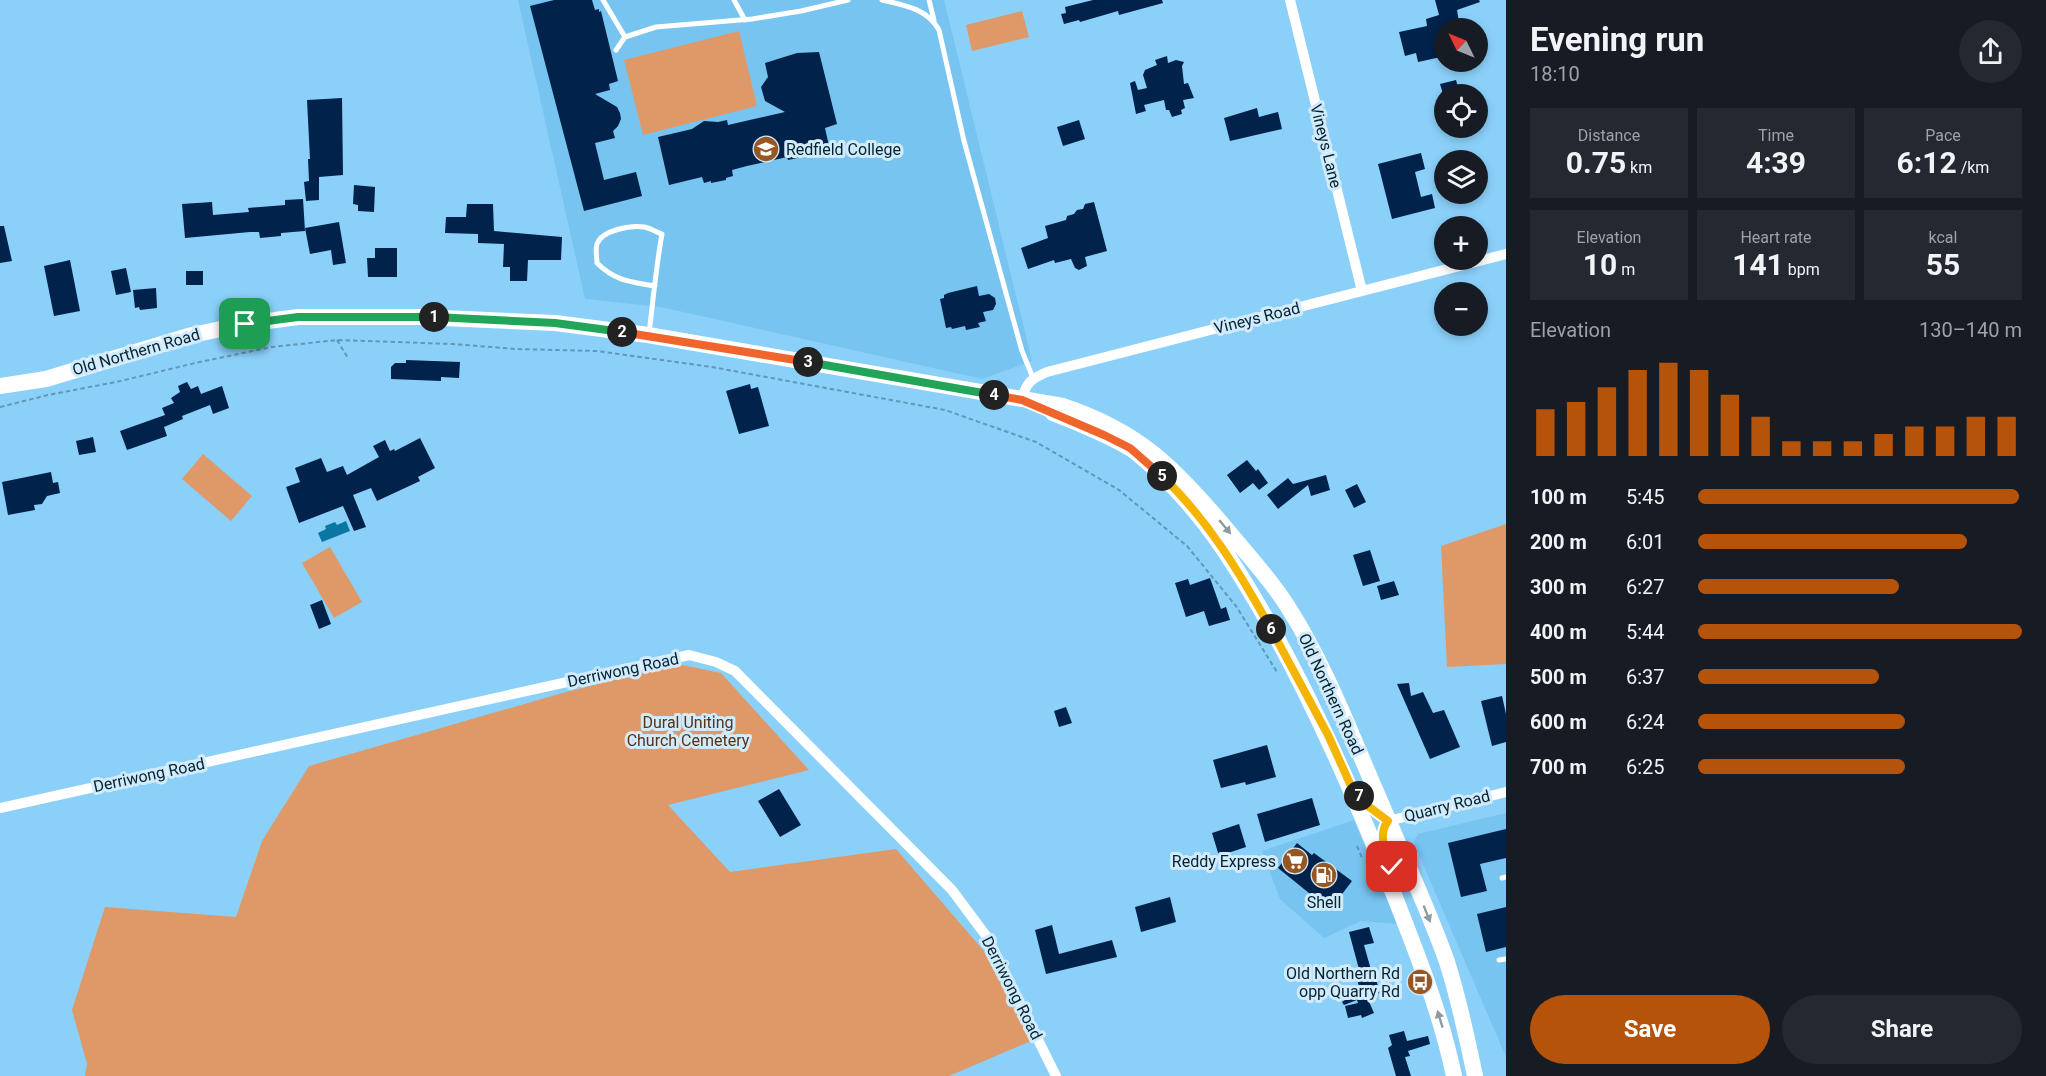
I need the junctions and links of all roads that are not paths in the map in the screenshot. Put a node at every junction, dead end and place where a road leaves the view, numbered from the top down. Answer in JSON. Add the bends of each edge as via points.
{"nodes":[{"id":1,"x":603,"y":0,"type":"edge"},
{"id":2,"x":734,"y":0,"type":"edge"},
{"id":3,"x":848,"y":0,"type":"edge"},
{"id":4,"x":882,"y":0,"type":"edge"},
{"id":5,"x":929,"y":0,"type":"edge"},
{"id":6,"x":1290,"y":0,"type":"edge"},
{"id":7,"x":745,"y":20,"type":"junction"},
{"id":8,"x":934,"y":20,"type":"junction"},
{"id":9,"x":625,"y":37,"type":"junction"},
{"id":10,"x":616,"y":50,"type":"dead end"},
{"id":11,"x":1506,"y":254,"type":"edge"},
{"id":12,"x":655,"y":286,"type":"junction"},
{"id":13,"x":1362,"y":291,"type":"junction"},
{"id":14,"x":648,"y":336,"type":"junction"},
{"id":15,"x":1033,"y":378,"type":"junction"},
{"id":16,"x":0,"y":386,"type":"edge"},
{"id":17,"x":1022,"y":400,"type":"junction"},
{"id":18,"x":1351,"y":786,"type":"junction"},
{"id":19,"x":1506,"y":792,"type":"edge"},
{"id":20,"x":0,"y":808,"type":"edge"},
{"id":21,"x":1388,"y":821,"type":"junction"},
{"id":22,"x":1392,"y":889,"type":"junction"},
{"id":23,"x":1506,"y":959,"type":"edge"},
{"id":24,"x":1499,"y":960,"type":"dead end"},
{"id":25,"x":1056,"y":1076,"type":"edge"},
{"id":26,"x":1454,"y":1076,"type":"edge"},
{"id":27,"x":1475,"y":1076,"type":"edge"}],
"edges":[{"from":1,"to":9,"type":"lane"},
{"from":2,"to":7,"type":"lane"},
{"from":3,"to":7,"type":"lane"},
{"from":4,"to":8,"type":"lane","via":[[922,12]]},
{"from":5,"to":8,"type":"lane"},
{"from":6,"to":13,"type":"street","name":"Vineys Lane"},
{"from":7,"to":9,"type":"lane","via":[[656,27]]},
{"from":8,"to":15,"type":"lane","via":[[1022,351]]},
{"from":9,"to":10,"type":"lane"},
{"from":11,"to":13,"type":"street","name":"Vineys Road"},
{"from":12,"to":12,"type":"lane","via":[[622,281],[606,273],[597,263],[600,239],[611,232],[638,226],[662,234]]},
{"from":12,"to":14,"type":"lane"},
{"from":13,"to":15,"type":"street","name":"Vineys Road"},
{"from":14,"to":16,"type":"main road","name":"Old Northern Road","via":[[533,322],[421,316],[298,317],[192,335],[46,379]]},
{"from":14,"to":17,"type":"main road","name":"Old Northern Road"},
{"from":15,"to":17,"type":"street","via":[[1025,387]]},
{"from":17,"to":18,"type":"main road","name":"Old Northern Road","via":[[1130,448],[1190,505],[1226,551],[1264,615]]},
{"from":17,"to":21,"type":"main road","name":"Old Northern Road","one_way":true,"via":[[1086,413],[1130,435],[1163,460],[1202,501],[1287,605],[1337,700]]},
{"from":18,"to":21,"type":"main road"},
{"from":18,"to":22,"type":"main road","name":"Old Northern Road"},
{"from":19,"to":21,"type":"street","name":"Quarry Road"},
{"from":20,"to":25,"type":"street","name":"Derriwong Road","via":[[689,655],[707,659],[735,671],[952,890],[987,937]]},
{"from":21,"to":22,"type":"main road","via":[[1382,837],[1392,867]]},
{"from":21,"to":27,"type":"main road","name":"Old Northern Road","one_way":true,"via":[[1447,963]]},
{"from":26,"to":22,"type":"main road","name":"Old Northern Road","one_way":true,"via":[[1433,997]]},
{"from":23,"to":24,"type":"lane"}]}
